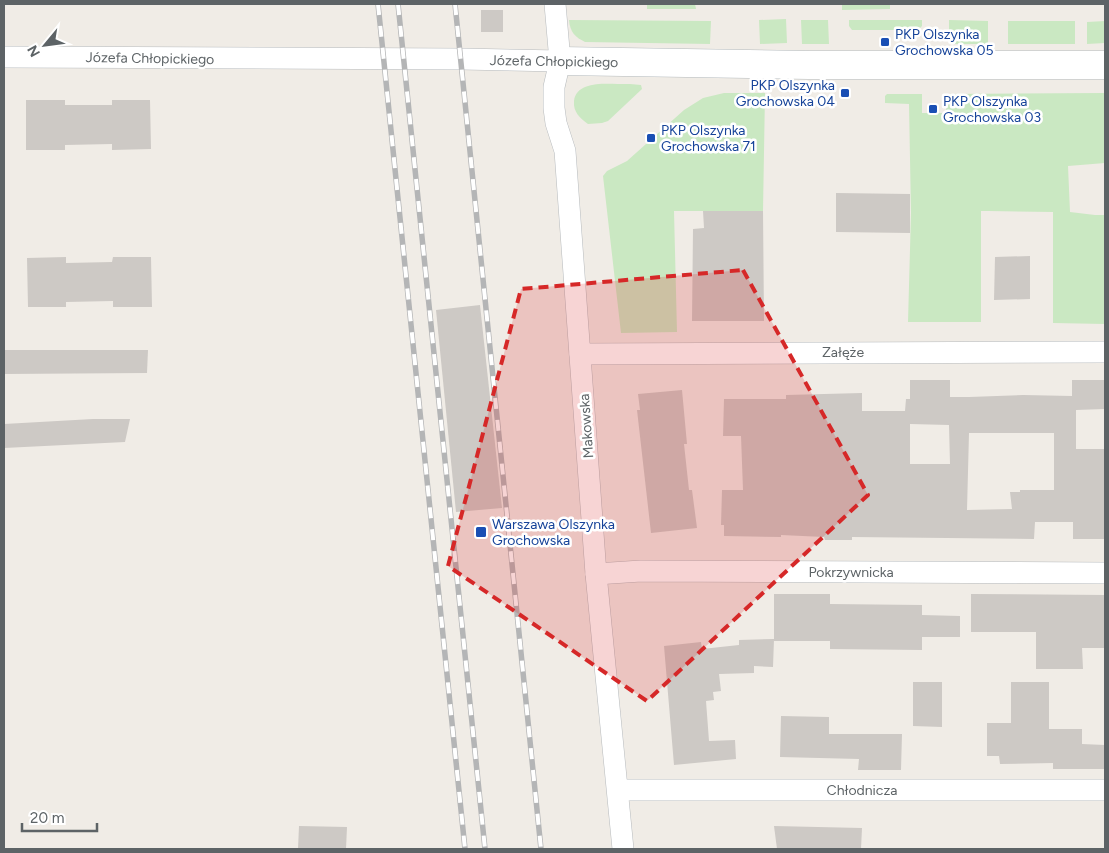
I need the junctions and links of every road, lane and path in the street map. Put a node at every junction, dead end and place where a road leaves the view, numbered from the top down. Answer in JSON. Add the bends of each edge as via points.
{"nodes":[{"id":1,"x":555,"y":4,"type":"edge"},
{"id":2,"x":4,"y":57,"type":"edge"},
{"id":3,"x":560,"y":61,"type":"junction"},
{"id":4,"x":1105,"y":65,"type":"edge"},
{"id":5,"x":1105,"y":352,"type":"edge"},
{"id":6,"x":580,"y":354,"type":"junction"},
{"id":7,"x":1105,"y":573,"type":"edge"},
{"id":8,"x":596,"y":574,"type":"junction"},
{"id":9,"x":618,"y":790,"type":"junction"},
{"id":10,"x":1105,"y":790,"type":"edge"},
{"id":11,"x":623,"y":849,"type":"edge"}],
"edges":[{"from":1,"to":3,"type":"street","name":"Makowska"},
{"from":2,"to":3,"type":"street","name":"Józefa Chłopickiego"},
{"from":3,"to":4,"type":"street","name":"Józefa Chłopickiego"},
{"from":3,"to":6,"type":"street","name":"Makowska","via":[[554,87],[554,108],[565,151]]},
{"from":5,"to":6,"type":"street","name":"Załęże"},
{"from":6,"to":8,"type":"street","name":"Makowska"},
{"from":7,"to":8,"type":"street","name":"Pokrzywnicka","via":[[641,571]]},
{"from":8,"to":9,"type":"street","name":"Makowska"},
{"from":9,"to":10,"type":"street","name":"Chłodnicza"},
{"from":9,"to":11,"type":"street","name":"Makowska"}]}
